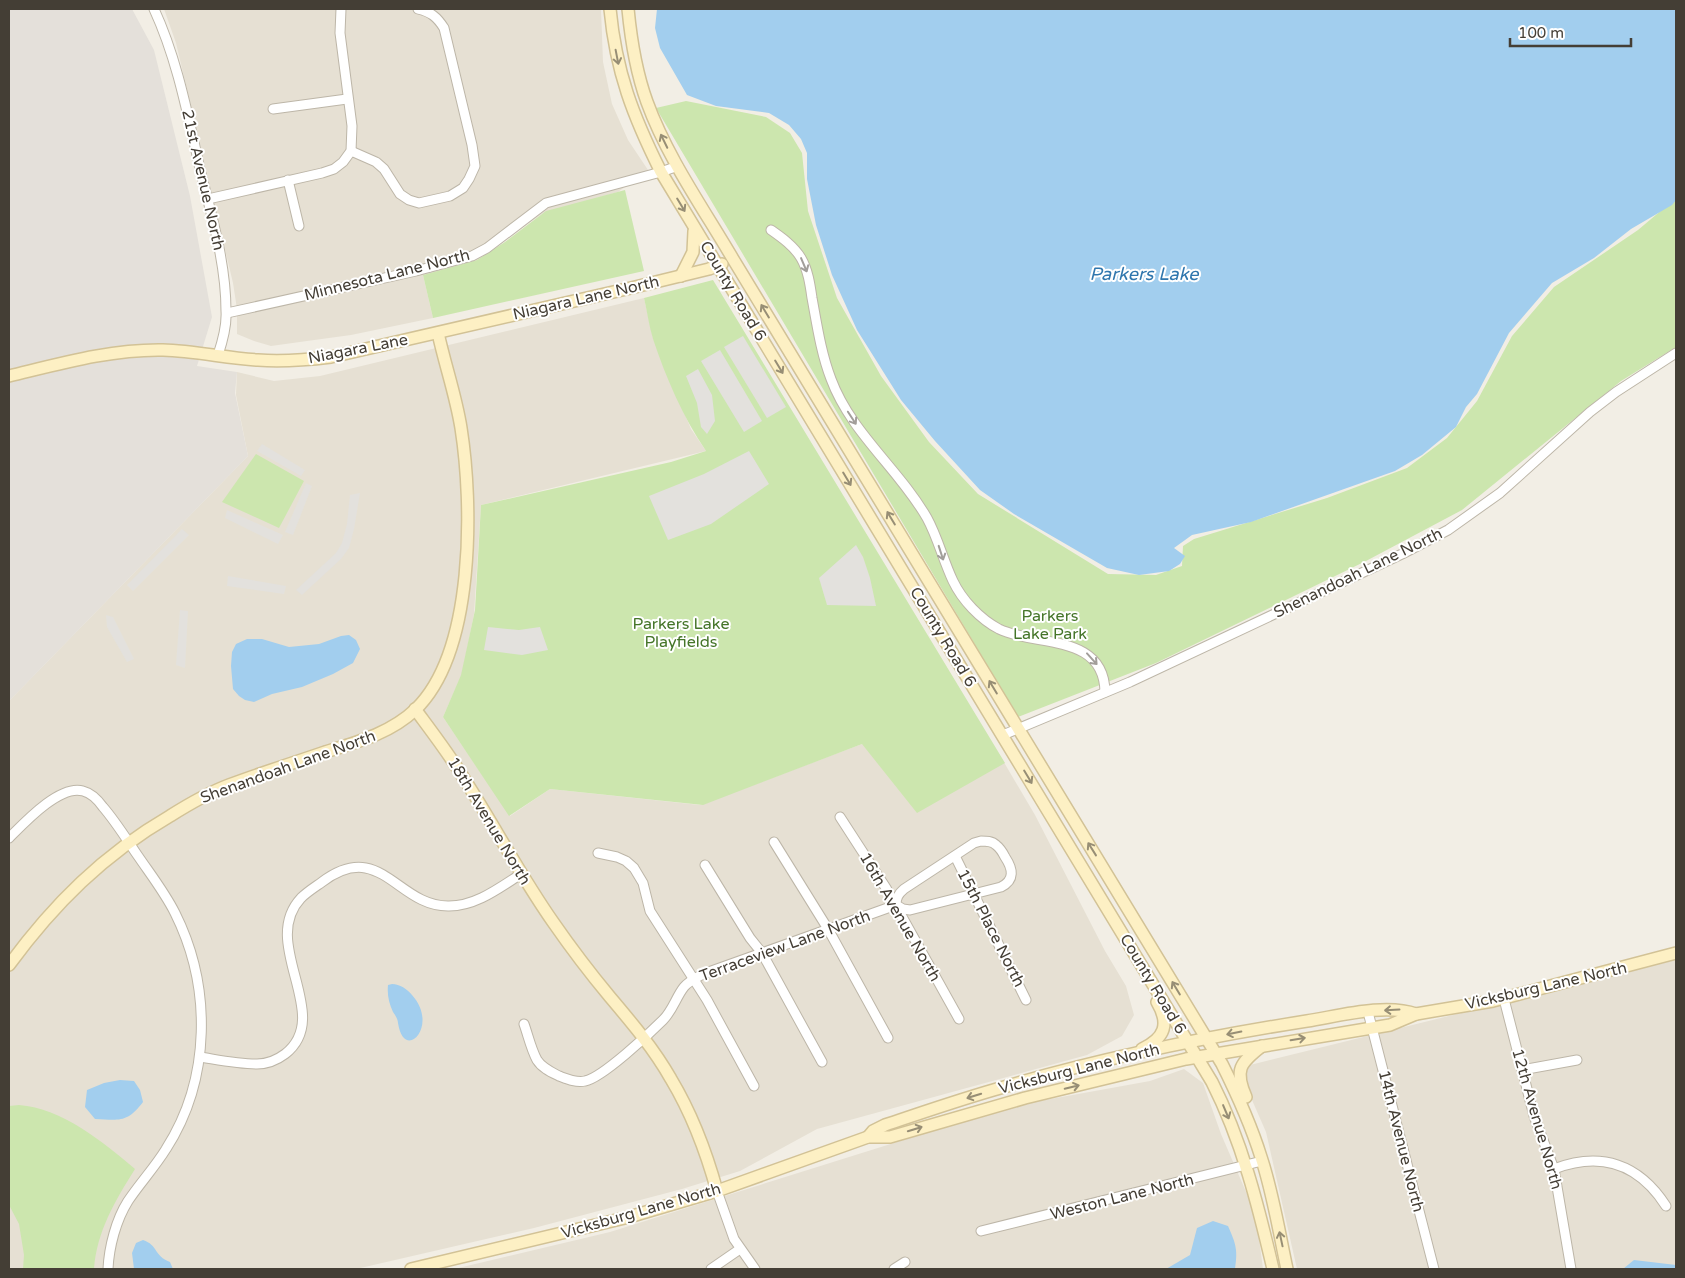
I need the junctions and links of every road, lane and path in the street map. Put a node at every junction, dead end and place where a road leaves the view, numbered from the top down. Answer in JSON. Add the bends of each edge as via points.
{"nodes":[{"id":1,"x":154,"y":9,"type":"edge"},
{"id":2,"x":341,"y":9,"type":"edge"},
{"id":3,"x":418,"y":9,"type":"edge"},
{"id":4,"x":610,"y":9,"type":"edge"},
{"id":5,"x":628,"y":9,"type":"edge"},
{"id":6,"x":348,"y":99,"type":"junction"},
{"id":7,"x":273,"y":109,"type":"dead end"},
{"id":8,"x":351,"y":151,"type":"junction"},
{"id":9,"x":678,"y":166,"type":"junction"},
{"id":10,"x":661,"y":172,"type":"junction"},
{"id":11,"x":288,"y":180,"type":"junction"},
{"id":12,"x":208,"y":199,"type":"junction"},
{"id":13,"x":299,"y":226,"type":"dead end"},
{"id":14,"x":694,"y":227,"type":"junction"},
{"id":15,"x":771,"y":230,"type":"dead end"},
{"id":16,"x":733,"y":259,"type":"junction"},
{"id":17,"x":717,"y":266,"type":"junction"},
{"id":18,"x":681,"y":276,"type":"junction"},
{"id":19,"x":226,"y":313,"type":"junction"},
{"id":20,"x":438,"y":333,"type":"junction"},
{"id":21,"x":1676,"y":353,"type":"edge"},
{"id":22,"x":218,"y":355,"type":"junction"},
{"id":23,"x":9,"y":376,"type":"edge"},
{"id":24,"x":1105,"y":692,"type":"junction"},
{"id":25,"x":416,"y":710,"type":"junction"},
{"id":26,"x":1018,"y":728,"type":"junction"},
{"id":27,"x":1003,"y":735,"type":"junction"},
{"id":28,"x":840,"y":817,"type":"dead end"},
{"id":29,"x":9,"y":838,"type":"edge"},
{"id":30,"x":128,"y":842,"type":"junction"},
{"id":31,"x":774,"y":842,"type":"dead end"},
{"id":32,"x":598,"y":853,"type":"dead end"},
{"id":33,"x":954,"y":856,"type":"junction"},
{"id":34,"x":705,"y":865,"type":"dead end"},
{"id":35,"x":521,"y":874,"type":"junction"},
{"id":36,"x":974,"y":894,"type":"junction"},
{"id":37,"x":896,"y":906,"type":"junction"},
{"id":38,"x":828,"y":930,"type":"junction"},
{"id":39,"x":1123,"y":934,"type":"junction"},
{"id":40,"x":12,"y":952,"type":"edge"},
{"id":41,"x":762,"y":953,"type":"junction"},
{"id":42,"x":1676,"y":954,"type":"edge"},
{"id":43,"x":9,"y":965,"type":"edge"},
{"id":44,"x":693,"y":979,"type":"junction"},
{"id":45,"x":1504,"y":999,"type":"junction"},
{"id":46,"x":1026,"y":1000,"type":"dead end"},
{"id":47,"x":1368,"y":1012,"type":"junction"},
{"id":48,"x":1416,"y":1014,"type":"junction"},
{"id":49,"x":959,"y":1019,"type":"dead end"},
{"id":50,"x":524,"y":1024,"type":"dead end"},
{"id":51,"x":1372,"y":1027,"type":"junction"},
{"id":52,"x":888,"y":1038,"type":"dead end"},
{"id":53,"x":644,"y":1039,"type":"junction"},
{"id":54,"x":1207,"y":1039,"type":"junction"},
{"id":55,"x":1189,"y":1042,"type":"junction"},
{"id":56,"x":1263,"y":1045,"type":"junction"},
{"id":57,"x":1216,"y":1054,"type":"junction"},
{"id":58,"x":200,"y":1057,"type":"junction"},
{"id":59,"x":1122,"y":1057,"type":"junction"},
{"id":60,"x":1197,"y":1057,"type":"junction"},
{"id":61,"x":1577,"y":1060,"type":"dead end"},
{"id":62,"x":822,"y":1062,"type":"dead end"},
{"id":63,"x":1522,"y":1070,"type":"junction"},
{"id":64,"x":754,"y":1086,"type":"dead end"},
{"id":65,"x":868,"y":1137,"type":"junction"},
{"id":66,"x":1262,"y":1159,"type":"junction"},
{"id":67,"x":1247,"y":1166,"type":"junction"},
{"id":68,"x":1554,"y":1169,"type":"junction"},
{"id":69,"x":716,"y":1190,"type":"junction"},
{"id":70,"x":1666,"y":1206,"type":"dead end"},
{"id":71,"x":981,"y":1231,"type":"dead end"},
{"id":72,"x":740,"y":1249,"type":"junction"},
{"id":73,"x":905,"y":1262,"type":"dead end"},
{"id":74,"x":108,"y":1269,"type":"edge"},
{"id":75,"x":411,"y":1269,"type":"edge"},
{"id":76,"x":711,"y":1269,"type":"edge"},
{"id":77,"x":754,"y":1269,"type":"edge"},
{"id":78,"x":894,"y":1269,"type":"edge"},
{"id":79,"x":1273,"y":1269,"type":"edge"},
{"id":80,"x":1287,"y":1269,"type":"edge"},
{"id":81,"x":1434,"y":1269,"type":"edge"},
{"id":82,"x":1571,"y":1269,"type":"edge"}],
"edges":[{"from":1,"to":12,"type":"street","name":"21st Avenue North","via":[[173,56]]},
{"from":2,"to":6,"type":"street","via":[[340,33]]},
{"from":3,"to":8,"type":"street","via":[[438,19],[444,28],[472,145],[475,166],[469,179],[463,188],[450,196],[419,203],[400,194],[376,162]]},
{"from":4,"to":10,"type":"main road","name":"County Road 6","one_way":true,"via":[[621,76],[642,134]]},
{"from":9,"to":5,"type":"main road","name":"County Road 6","one_way":true,"via":[[647,101],[636,63]]},
{"from":6,"to":7,"type":"street"},
{"from":6,"to":8,"type":"street"},
{"from":8,"to":11,"type":"street","via":[[334,168]]},
{"from":9,"to":10,"type":"street","name":"Minnesota Lane North"},
{"from":9,"to":16,"type":"main road","name":"County Road 6"},
{"from":10,"to":14,"type":"main road","name":"County Road 6","one_way":true},
{"from":10,"to":19,"type":"street","name":"Minnesota Lane North","via":[[546,203],[472,256]]},
{"from":11,"to":12,"type":"street"},
{"from":11,"to":13,"type":"street"},
{"from":12,"to":19,"type":"street","name":"21st Avenue North","via":[[223,275]]},
{"from":14,"to":17,"type":"main road","name":"County Road 6"},
{"from":14,"to":18,"type":"main road","via":[[693,252]]},
{"from":15,"to":24,"type":"street","one_way":true,"via":[[800,257],[808,273],[822,353],[841,401],[926,517],[944,563],[966,602],[999,629],[1069,645],[1086,653],[1102,674]]},
{"from":16,"to":17,"type":"main road","name":"Niagara Lane North"},
{"from":26,"to":16,"type":"main road","name":"County Road 6","one_way":true},
{"from":17,"to":18,"type":"main road","name":"Niagara Lane North"},
{"from":17,"to":27,"type":"main road","name":"County Road 6","one_way":true},
{"from":18,"to":20,"type":"main road","name":"Niagara Lane North"},
{"from":19,"to":22,"type":"street","name":"21st Avenue North","via":[[224,339]]},
{"from":20,"to":22,"type":"main road","name":"Niagara Lane","via":[[309,360]]},
{"from":20,"to":25,"type":"main road","via":[[461,432],[466,471],[467,549],[463,588],[447,661],[429,695]]},
{"from":21,"to":24,"type":"street","name":"Shenandoah Lane North","via":[[1590,412],[1500,493],[1448,530]]},
{"from":22,"to":23,"type":"main road","via":[[162,350],[125,352]]},
{"from":24,"to":26,"type":"street","name":"Shenandoah Lane North"},
{"from":25,"to":30,"type":"main road","name":"Shenandoah Lane North","via":[[369,738],[228,786],[192,802]]},
{"from":25,"to":35,"type":"main road","name":"18th Avenue North","via":[[464,778]]},
{"from":26,"to":27,"type":"street","name":"Shenandoah Lane North"},
{"from":54,"to":26,"type":"main road","name":"County Road 6","one_way":true},
{"from":27,"to":39,"type":"main road","name":"County Road 6","one_way":true},
{"from":28,"to":37,"type":"street","name":"16th Avenue North"},
{"from":29,"to":30,"type":"street","via":[[56,797],[73,790],[86,792],[97,800]]},
{"from":30,"to":40,"type":"main road","name":"Shenandoah Lane North","via":[[96,867]]},
{"from":30,"to":58,"type":"street","via":[[175,913],[187,939],[200,994]]},
{"from":31,"to":38,"type":"street"},
{"from":32,"to":44,"type":"street","via":[[617,857],[634,868],[643,883],[650,911]]},
{"from":33,"to":36,"type":"street","name":"15th Place North"},
{"from":33,"to":36,"type":"street","via":[[974,843],[989,841],[996,844],[1010,865],[1011,878],[1007,884]]},
{"from":33,"to":37,"type":"street","via":[[899,893]]},
{"from":34,"to":41,"type":"street"},
{"from":35,"to":53,"type":"main road","name":"18th Avenue North","via":[[591,974]]},
{"from":35,"to":58,"type":"street","via":[[468,904],[447,906],[423,901],[375,870],[348,868],[335,873],[301,898],[288,925],[289,954],[304,1019],[297,1042],[280,1058],[258,1064]]},
{"from":36,"to":37,"type":"street","via":[[910,910]]},
{"from":36,"to":46,"type":"street","name":"15th Place North"},
{"from":37,"to":38,"type":"street","name":"Terraceview Lane North"},
{"from":37,"to":49,"type":"street","name":"16th Avenue North"},
{"from":38,"to":41,"type":"street","name":"Terraceview Lane North"},
{"from":38,"to":52,"type":"street"},
{"from":39,"to":55,"type":"main road","name":"County Road 6"},
{"from":39,"to":59,"type":"main road","via":[[1129,955],[1162,1011],[1165,1024],[1154,1042]]},
{"from":40,"to":43,"type":"main road","name":"Shenandoah Lane North"},
{"from":41,"to":44,"type":"street","name":"Terraceview Lane North"},
{"from":41,"to":62,"type":"street"},
{"from":42,"to":45,"type":"main road","name":"Vicksburg Lane North"},
{"from":44,"to":53,"type":"street","name":"Terraceview Lane North","via":[[668,1014]]},
{"from":44,"to":64,"type":"street"},
{"from":45,"to":48,"type":"main road","name":"Vicksburg Lane North"},
{"from":45,"to":63,"type":"street","name":"12th Avenue North"},
{"from":48,"to":47,"type":"main road","name":"Vicksburg Lane North","one_way":true,"via":[[1404,1010]]},
{"from":47,"to":51,"type":"street","name":"14th Avenue North"},
{"from":47,"to":54,"type":"main road","name":"Vicksburg Lane North","one_way":true},
{"from":48,"to":51,"type":"main road","name":"Vicksburg Lane North","via":[[1390,1025]]},
{"from":50,"to":53,"type":"street","name":"Terraceview Lane North","via":[[538,1061],[550,1071],[575,1081],[593,1078]]},
{"from":56,"to":51,"type":"main road","name":"Vicksburg Lane North","one_way":true},
{"from":51,"to":81,"type":"street","name":"14th Avenue North"},
{"from":53,"to":69,"type":"main road","name":"18th Avenue North","via":[[687,1108],[701,1139]]},
{"from":54,"to":55,"type":"main road","name":"Vicksburg Lane North"},
{"from":54,"to":57,"type":"main road","name":"County Road 6"},
{"from":55,"to":59,"type":"main road","name":"Vicksburg Lane North"},
{"from":55,"to":60,"type":"main road","name":"County Road 6"},
{"from":56,"to":57,"type":"main road","name":"Vicksburg Lane North"},
{"from":56,"to":66,"type":"main road","via":[[1246,1059],[1239,1077],[1260,1133]]},
{"from":57,"to":60,"type":"main road","name":"Vicksburg Lane North"},
{"from":57,"to":66,"type":"main road","name":"County Road 6"},
{"from":58,"to":74,"type":"street","via":[[188,1106],[176,1132],[127,1202],[111,1244]]},
{"from":59,"to":65,"type":"main road","name":"Vicksburg Lane North","one_way":true,"via":[[961,1100],[885,1125]]},
{"from":65,"to":60,"type":"main road","name":"Vicksburg Lane North","one_way":true,"via":[[890,1137],[1025,1098]]},
{"from":60,"to":67,"type":"main road","name":"County Road 6","one_way":true,"via":[[1222,1101]]},
{"from":61,"to":63,"type":"street"},
{"from":63,"to":68,"type":"street","name":"12th Avenue North","via":[[1534,1116]]},
{"from":65,"to":69,"type":"main road","name":"Vicksburg Lane North"},
{"from":66,"to":67,"type":"street","name":"Weston Lane North"},
{"from":80,"to":66,"type":"main road","name":"County Road 6","one_way":true},
{"from":67,"to":71,"type":"street","name":"Weston Lane North"},
{"from":67,"to":79,"type":"main road","name":"County Road 6"},
{"from":68,"to":70,"type":"street","via":[[1586,1161],[1617,1165],[1646,1181]]},
{"from":68,"to":82,"type":"street","name":"12th Avenue North"},
{"from":69,"to":72,"type":"street","name":"18th Avenue North"},
{"from":69,"to":75,"type":"main road","name":"Vicksburg Lane North","via":[[620,1219]]},
{"from":72,"to":76,"type":"street"},
{"from":72,"to":77,"type":"street","name":"18th Avenue North"},
{"from":73,"to":78,"type":"street"}]}
